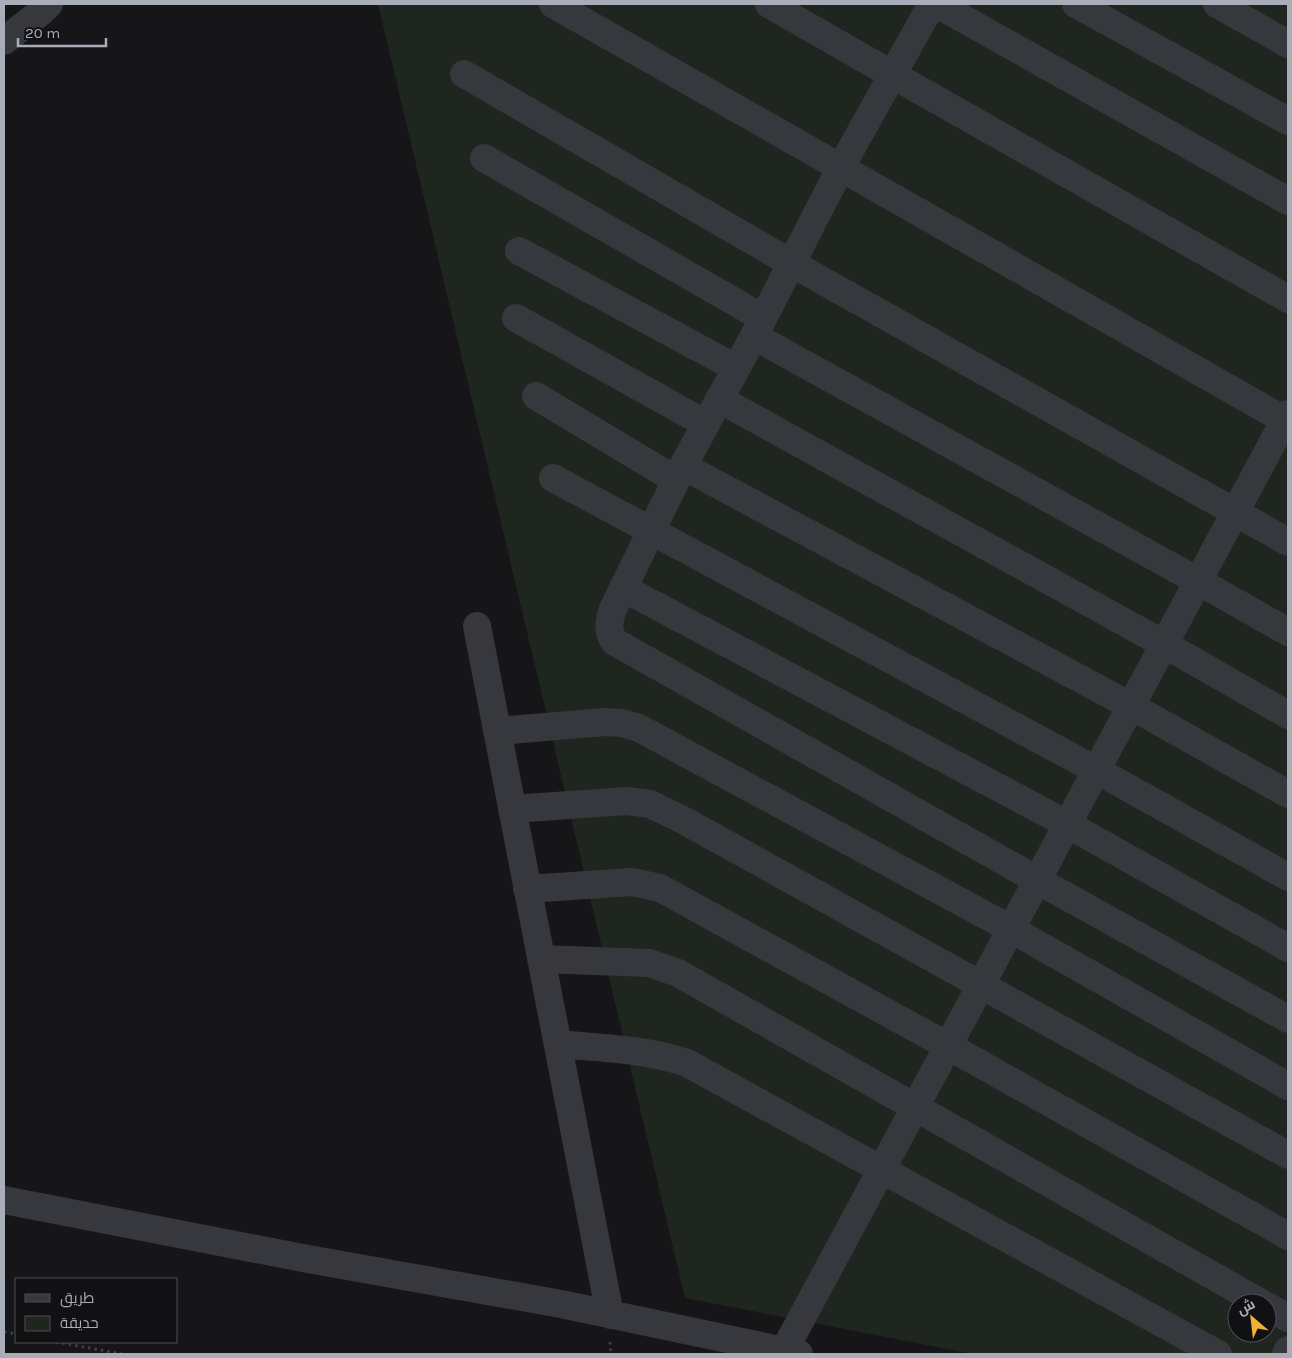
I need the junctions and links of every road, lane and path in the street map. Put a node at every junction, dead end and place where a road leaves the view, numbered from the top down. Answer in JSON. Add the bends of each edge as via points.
{"nodes":[{"id":1,"x":49,"y":4,"type":"edge"},
{"id":2,"x":553,"y":4,"type":"edge"},
{"id":3,"x":770,"y":4,"type":"edge"},
{"id":4,"x":932,"y":4,"type":"edge"},
{"id":5,"x":938,"y":4,"type":"edge"},
{"id":6,"x":1076,"y":4,"type":"edge"},
{"id":7,"x":1217,"y":4,"type":"edge"},
{"id":8,"x":4,"y":41,"type":"edge"},
{"id":9,"x":1288,"y":44,"type":"edge"},
{"id":10,"x":464,"y":74,"type":"dead end"},
{"id":11,"x":893,"y":76,"type":"junction"},
{"id":12,"x":1288,"y":121,"type":"edge"},
{"id":13,"x":484,"y":158,"type":"dead end"},
{"id":14,"x":841,"y":166,"type":"junction"},
{"id":15,"x":1288,"y":201,"type":"edge"},
{"id":16,"x":519,"y":251,"type":"dead end"},
{"id":17,"x":791,"y":262,"type":"junction"},
{"id":18,"x":1288,"y":298,"type":"edge"},
{"id":19,"x":516,"y":318,"type":"dead end"},
{"id":20,"x":758,"y":327,"type":"junction"},
{"id":21,"x":736,"y":368,"type":"junction"},
{"id":22,"x":536,"y":396,"type":"dead end"},
{"id":23,"x":719,"y":399,"type":"junction"},
{"id":24,"x":1287,"y":418,"type":"edge"},
{"id":25,"x":706,"y":424,"type":"junction"},
{"id":26,"x":679,"y":473,"type":"junction"},
{"id":27,"x":553,"y":478,"type":"dead end"},
{"id":28,"x":1235,"y":513,"type":"junction"},
{"id":29,"x":652,"y":531,"type":"junction"},
{"id":30,"x":1288,"y":542,"type":"edge"},
{"id":31,"x":1198,"y":581,"type":"junction"},
{"id":32,"x":623,"y":588,"type":"junction"},
{"id":33,"x":477,"y":626,"type":"dead end"},
{"id":34,"x":1288,"y":632,"type":"edge"},
{"id":35,"x":1164,"y":644,"type":"junction"},
{"id":36,"x":1131,"y":706,"type":"junction"},
{"id":37,"x":1288,"y":715,"type":"edge"},
{"id":38,"x":497,"y":731,"type":"junction"},
{"id":39,"x":1096,"y":770,"type":"junction"},
{"id":40,"x":1288,"y":794,"type":"edge"},
{"id":41,"x":512,"y":809,"type":"junction"},
{"id":42,"x":1067,"y":824,"type":"junction"},
{"id":43,"x":1288,"y":877,"type":"edge"},
{"id":44,"x":1037,"y":880,"type":"junction"},
{"id":45,"x":527,"y":889,"type":"junction"},
{"id":46,"x":1011,"y":929,"type":"junction"},
{"id":47,"x":1288,"y":948,"type":"edge"},
{"id":48,"x":541,"y":959,"type":"junction"},
{"id":49,"x":981,"y":984,"type":"junction"},
{"id":50,"x":1288,"y":1019,"type":"edge"},
{"id":51,"x":558,"y":1044,"type":"junction"},
{"id":52,"x":948,"y":1046,"type":"junction"},
{"id":53,"x":1288,"y":1086,"type":"edge"},
{"id":54,"x":915,"y":1106,"type":"junction"},
{"id":55,"x":1288,"y":1155,"type":"edge"},
{"id":56,"x":881,"y":1170,"type":"junction"},
{"id":57,"x":4,"y":1200,"type":"edge"},
{"id":58,"x":1288,"y":1236,"type":"edge"},
{"id":59,"x":1243,"y":1293,"type":"edge"},
{"id":60,"x":1277,"y":1312,"type":"edge"},
{"id":61,"x":610,"y":1315,"type":"junction"},
{"id":62,"x":1288,"y":1318,"type":"edge"},
{"id":63,"x":62,"y":1343,"type":"edge"},
{"id":64,"x":1288,"y":1350,"type":"edge"},
{"id":65,"x":791,"y":1353,"type":"edge"},
{"id":66,"x":122,"y":1354,"type":"edge"},
{"id":67,"x":1218,"y":1354,"type":"edge"},
{"id":68,"x":1286,"y":1354,"type":"edge"}],
"edges":[{"from":1,"to":8,"type":"street"},
{"from":2,"to":14,"type":"street"},
{"from":3,"to":11,"type":"street"},
{"from":4,"to":11,"type":"street"},
{"from":5,"to":15,"type":"street"},
{"from":6,"to":12,"type":"street"},
{"from":7,"to":9,"type":"street"},
{"from":10,"to":17,"type":"street"},
{"from":11,"to":14,"type":"street"},
{"from":11,"to":18,"type":"street"},
{"from":13,"to":20,"type":"street"},
{"from":14,"to":17,"type":"street"},
{"from":14,"to":24,"type":"street"},
{"from":16,"to":21,"type":"street"},
{"from":17,"to":20,"type":"street"},
{"from":17,"to":28,"type":"street"},
{"from":19,"to":25,"type":"street"},
{"from":20,"to":21,"type":"street"},
{"from":20,"to":31,"type":"street"},
{"from":21,"to":23,"type":"street"},
{"from":22,"to":26,"type":"street"},
{"from":23,"to":25,"type":"street"},
{"from":23,"to":35,"type":"street"},
{"from":24,"to":28,"type":"street"},
{"from":25,"to":26,"type":"street"},
{"from":26,"to":29,"type":"street"},
{"from":26,"to":36,"type":"street"},
{"from":27,"to":29,"type":"street"},
{"from":28,"to":30,"type":"street"},
{"from":28,"to":31,"type":"street"},
{"from":29,"to":32,"type":"street"},
{"from":29,"to":39,"type":"street"},
{"from":31,"to":34,"type":"street"},
{"from":31,"to":35,"type":"street"},
{"from":32,"to":42,"type":"street"},
{"from":32,"to":44,"type":"street","via":[[609,625],[615,642]]},
{"from":33,"to":38,"type":"street"},
{"from":35,"to":36,"type":"street"},
{"from":35,"to":37,"type":"street"},
{"from":36,"to":39,"type":"street"},
{"from":36,"to":40,"type":"street"},
{"from":38,"to":41,"type":"street"},
{"from":38,"to":46,"type":"street","via":[[605,722],[639,728]]},
{"from":39,"to":42,"type":"street"},
{"from":39,"to":43,"type":"street"},
{"from":41,"to":45,"type":"street"},
{"from":41,"to":49,"type":"street","via":[[626,801],[650,804]]},
{"from":42,"to":44,"type":"street"},
{"from":42,"to":47,"type":"street"},
{"from":44,"to":46,"type":"street"},
{"from":44,"to":50,"type":"street"},
{"from":45,"to":48,"type":"street"},
{"from":45,"to":52,"type":"street","via":[[632,882],[660,888]]},
{"from":46,"to":49,"type":"street"},
{"from":46,"to":53,"type":"street"},
{"from":48,"to":51,"type":"street"},
{"from":48,"to":54,"type":"street","via":[[649,963],[678,973]]},
{"from":49,"to":52,"type":"street"},
{"from":49,"to":55,"type":"street"},
{"from":51,"to":56,"type":"street","via":[[638,1052],[687,1063]]},
{"from":51,"to":61,"type":"street"},
{"from":52,"to":54,"type":"street"},
{"from":52,"to":58,"type":"street"},
{"from":54,"to":56,"type":"street"},
{"from":54,"to":59,"type":"street"},
{"from":56,"to":65,"type":"street"},
{"from":56,"to":67,"type":"street"},
{"from":57,"to":61,"type":"street"},
{"from":60,"to":62,"type":"street"},
{"from":61,"to":65,"type":"street"},
{"from":63,"to":66,"type":"path"},
{"from":64,"to":68,"type":"street"}]}
